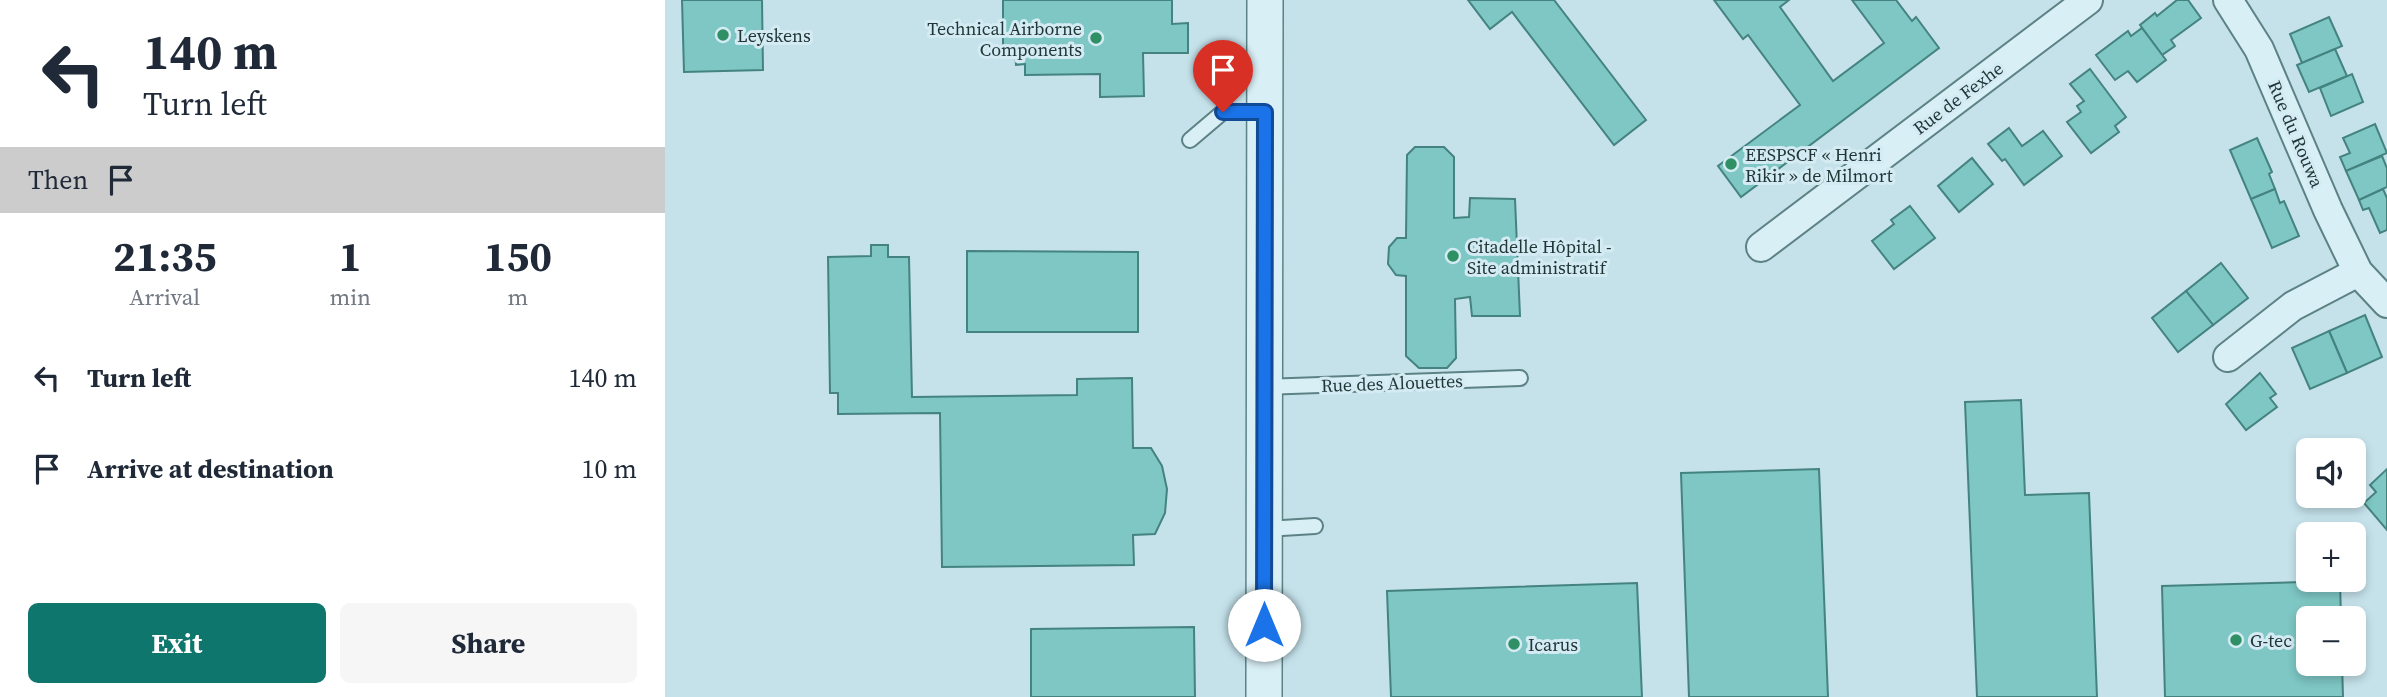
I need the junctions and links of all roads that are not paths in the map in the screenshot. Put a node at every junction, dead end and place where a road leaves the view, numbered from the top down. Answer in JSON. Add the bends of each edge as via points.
{"nodes":[{"id":1,"x":1265,"y":0,"type":"edge"},
{"id":2,"x":2088,"y":0,"type":"edge"},
{"id":3,"x":2228,"y":0,"type":"edge"},
{"id":4,"x":1265,"y":112,"type":"junction"},
{"id":5,"x":1190,"y":140,"type":"dead end"},
{"id":6,"x":1761,"y":247,"type":"dead end"},
{"id":7,"x":2358,"y":272,"type":"junction"},
{"id":8,"x":2387,"y":303,"type":"edge"},
{"id":9,"x":2228,"y":357,"type":"dead end"},
{"id":10,"x":1520,"y":378,"type":"dead end"},
{"id":11,"x":1265,"y":387,"type":"junction"},
{"id":12,"x":1315,"y":526,"type":"dead end"},
{"id":13,"x":1264,"y":529,"type":"junction"},
{"id":14,"x":1264,"y":697,"type":"edge"}],
"edges":[{"from":1,"to":4,"type":"street"},
{"from":2,"to":6,"type":"street","name":"Rue de Fexhe"},
{"from":3,"to":7,"type":"street","name":"Rue du Rouwa","via":[[2259,49]]},
{"from":4,"to":5,"type":"lane","via":[[1223,112]]},
{"from":4,"to":11,"type":"street"},
{"from":7,"to":8,"type":"street","name":"Rue du Rouwa"},
{"from":7,"to":9,"type":"street","via":[[2293,306]]},
{"from":10,"to":11,"type":"lane","name":"Rue des Alouettes"},
{"from":11,"to":13,"type":"street"},
{"from":12,"to":13,"type":"lane"},
{"from":13,"to":14,"type":"street"}]}
